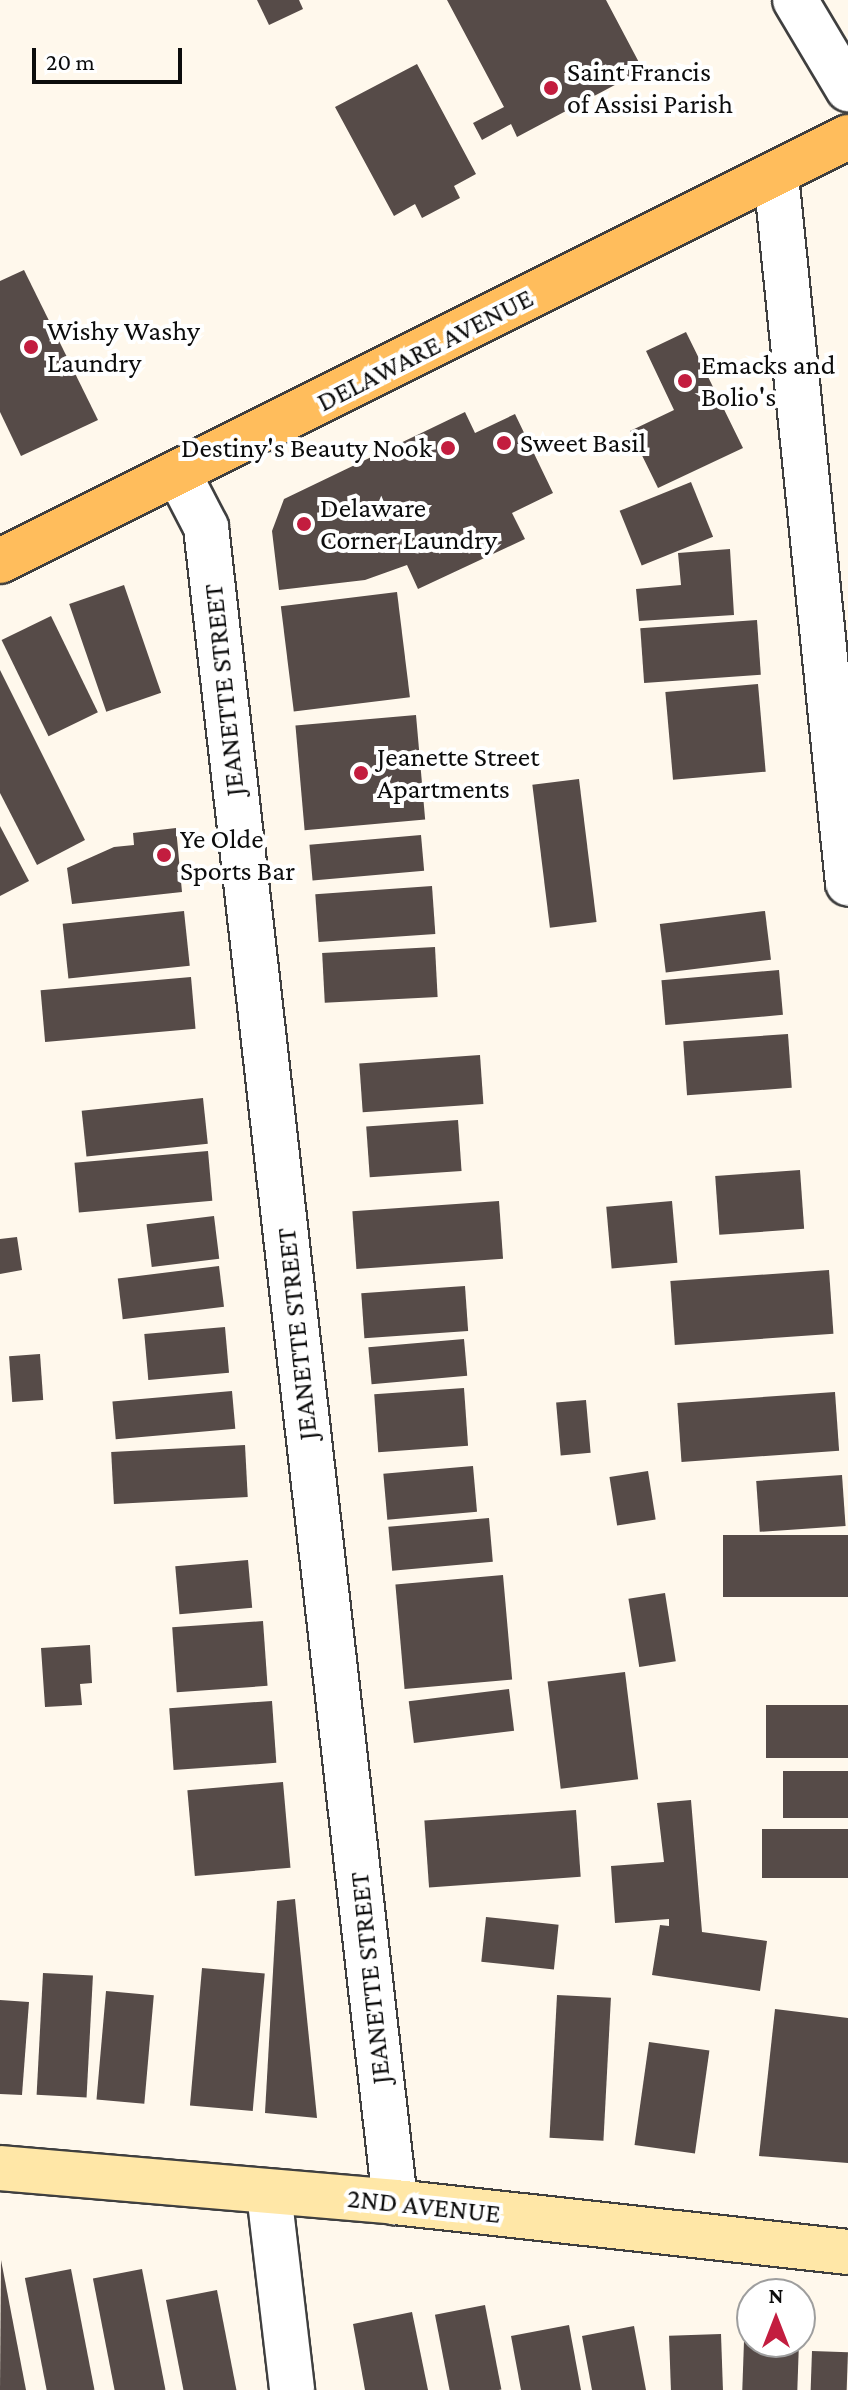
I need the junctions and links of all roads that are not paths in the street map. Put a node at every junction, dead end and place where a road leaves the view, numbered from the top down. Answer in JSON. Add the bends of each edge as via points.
{"nodes":[{"id":1,"x":795,"y":0,"type":"edge"},
{"id":2,"x":848,"y":89,"type":"edge"},
{"id":3,"x":848,"y":137,"type":"edge"},
{"id":4,"x":776,"y":176,"type":"junction"},
{"id":5,"x":178,"y":473,"type":"junction"},
{"id":6,"x":0,"y":561,"type":"edge"},
{"id":7,"x":848,"y":883,"type":"edge"},
{"id":8,"x":0,"y":2168,"type":"edge"},
{"id":9,"x":269,"y":2193,"type":"junction"},
{"id":10,"x":395,"y":2202,"type":"junction"},
{"id":11,"x":848,"y":2252,"type":"edge"},
{"id":12,"x":292,"y":2390,"type":"edge"}],
"edges":[{"from":1,"to":2,"type":"street"},
{"from":3,"to":4,"type":"main road","name":"DELAWARE AVENUE"},
{"from":4,"to":5,"type":"main road","name":"DELAWARE AVENUE"},
{"from":4,"to":7,"type":"street"},
{"from":5,"to":6,"type":"main road","name":"DELAWARE AVENUE"},
{"from":5,"to":10,"type":"street","name":"JEANETTE STREET","via":[[206,527]]},
{"from":8,"to":9,"type":"street","name":"2ND AVENUE"},
{"from":9,"to":10,"type":"street","name":"2ND AVENUE"},
{"from":9,"to":12,"type":"street"},
{"from":10,"to":11,"type":"street","name":"2ND AVENUE"}]}
